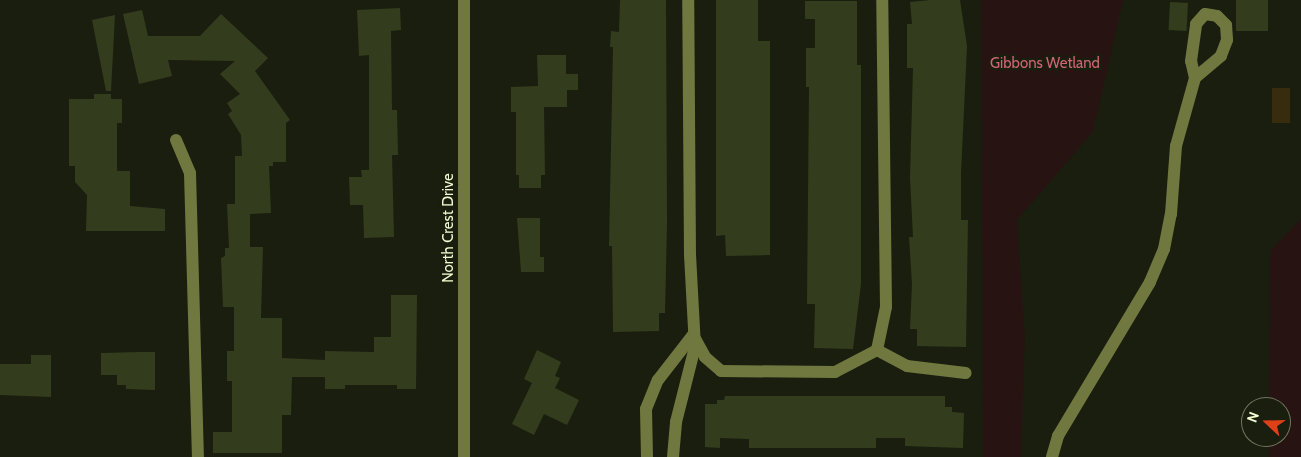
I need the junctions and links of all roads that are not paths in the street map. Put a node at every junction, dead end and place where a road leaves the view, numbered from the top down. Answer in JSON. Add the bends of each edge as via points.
{"nodes":[{"id":1,"x":464,"y":0,"type":"edge"},
{"id":2,"x":688,"y":0,"type":"edge"},
{"id":3,"x":882,"y":0,"type":"edge"},
{"id":4,"x":1195,"y":78,"type":"junction"},
{"id":5,"x":176,"y":140,"type":"dead end"},
{"id":6,"x":693,"y":335,"type":"junction"},
{"id":7,"x":877,"y":350,"type":"junction"},
{"id":8,"x":966,"y":374,"type":"dead end"},
{"id":9,"x":198,"y":457,"type":"edge"},
{"id":10,"x":464,"y":457,"type":"edge"},
{"id":11,"x":647,"y":457,"type":"edge"},
{"id":12,"x":673,"y":457,"type":"edge"},
{"id":13,"x":1052,"y":457,"type":"edge"}],
"edges":[{"from":1,"to":10,"type":"street","name":"North Crest Drive"},
{"from":2,"to":6,"type":"street"},
{"from":3,"to":7,"type":"street","via":[[886,307]]},
{"from":4,"to":4,"type":"street","via":[[1221,56],[1227,40],[1226,24],[1217,16],[1205,14],[1196,24],[1191,61]]},
{"from":4,"to":13,"type":"street","via":[[1176,146],[1171,214],[1164,249],[1150,282],[1058,436]]},
{"from":5,"to":9,"type":"street","via":[[190,173]]},
{"from":6,"to":7,"type":"street","via":[[705,357],[720,371],[835,372]]},
{"from":6,"to":11,"type":"street","via":[[658,380],[646,409]]},
{"from":6,"to":12,"type":"street","via":[[695,346],[676,422]]},
{"from":7,"to":8,"type":"street","via":[[907,366]]}]}
